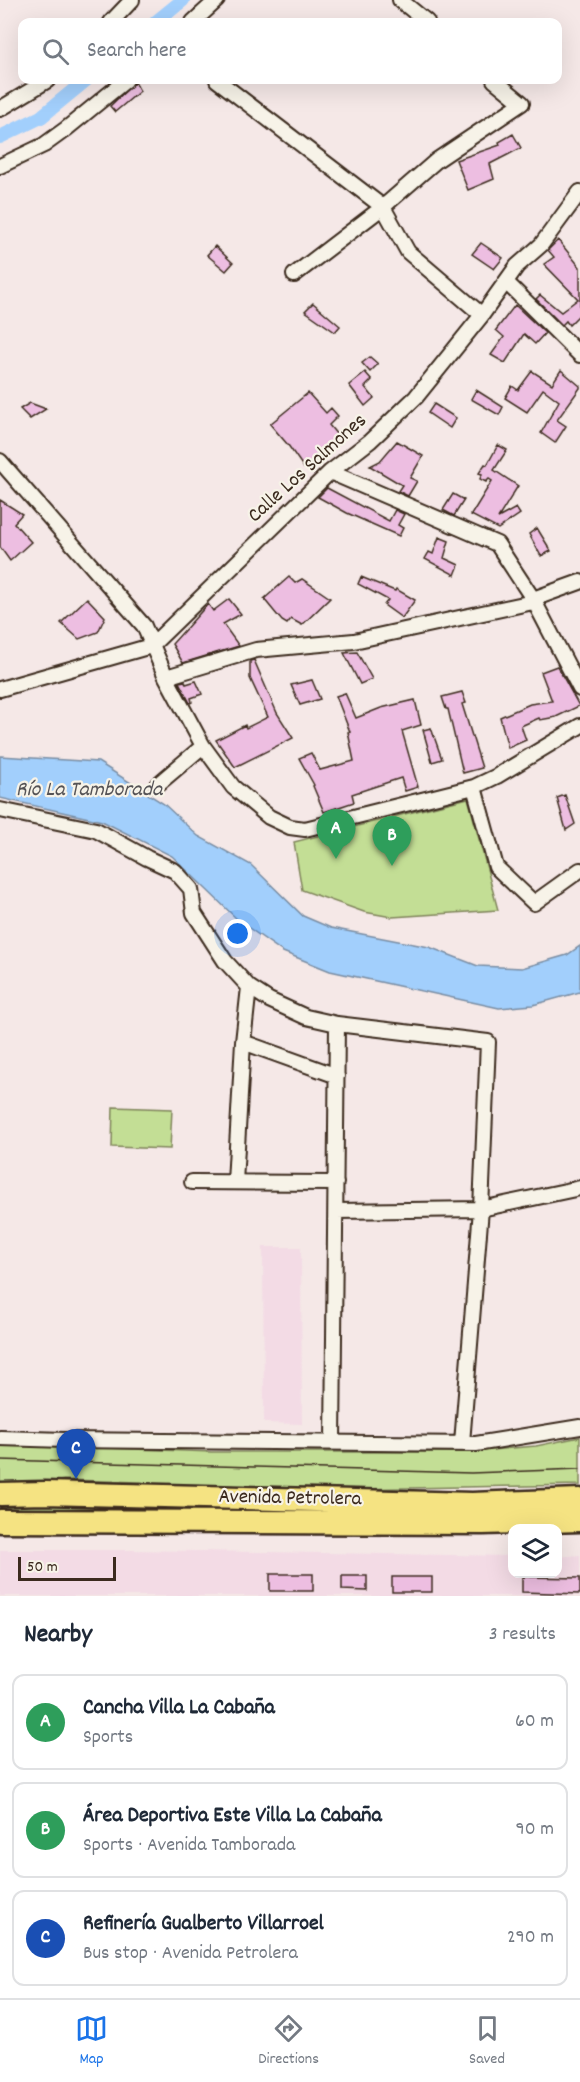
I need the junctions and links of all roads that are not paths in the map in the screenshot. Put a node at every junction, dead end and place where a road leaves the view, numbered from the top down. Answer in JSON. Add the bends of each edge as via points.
{"nodes":[{"id":1,"x":132,"y":0,"type":"edge"},
{"id":2,"x":217,"y":0,"type":"edge"},
{"id":3,"x":400,"y":0,"type":"edge"},
{"id":4,"x":115,"y":18,"type":"edge"},
{"id":5,"x":197,"y":18,"type":"edge"},
{"id":6,"x":422,"y":18,"type":"edge"},
{"id":7,"x":41,"y":84,"type":"edge"},
{"id":8,"x":121,"y":84,"type":"edge"},
{"id":9,"x":222,"y":84,"type":"edge"},
{"id":10,"x":499,"y":84,"type":"edge"},
{"id":11,"x":0,"y":109,"type":"edge"},
{"id":12,"x":0,"y":166,"type":"edge"},
{"id":13,"x":580,"y":192,"type":"edge"},
{"id":14,"x":383,"y":207,"type":"junction"},
{"id":15,"x":294,"y":275,"type":"dead end"},
{"id":16,"x":506,"y":282,"type":"junction"},
{"id":17,"x":482,"y":315,"type":"junction"},
{"id":18,"x":573,"y":340,"type":"edge"},
{"id":19,"x":580,"y":355,"type":"edge"},
{"id":20,"x":0,"y":461,"type":"edge"},
{"id":21,"x":330,"y":472,"type":"junction"},
{"id":22,"x":580,"y":582,"type":"edge"},
{"id":23,"x":533,"y":601,"type":"junction"},
{"id":24,"x":151,"y":646,"type":"junction"},
{"id":25,"x":166,"y":677,"type":"junction"},
{"id":26,"x":0,"y":689,"type":"edge"},
{"id":27,"x":580,"y":689,"type":"edge"},
{"id":28,"x":580,"y":726,"type":"edge"},
{"id":29,"x":203,"y":746,"type":"junction"},
{"id":30,"x":157,"y":784,"type":"dead end"},
{"id":31,"x":474,"y":787,"type":"junction"},
{"id":32,"x":0,"y":810,"type":"edge"},
{"id":33,"x":580,"y":870,"type":"edge"},
{"id":34,"x":249,"y":987,"type":"junction"},
{"id":35,"x":337,"y":1024,"type":"junction"},
{"id":36,"x":243,"y":1042,"type":"junction"},
{"id":37,"x":338,"y":1076,"type":"junction"},
{"id":38,"x":192,"y":1182,"type":"dead end"},
{"id":39,"x":235,"y":1182,"type":"junction"},
{"id":40,"x":336,"y":1183,"type":"junction"},
{"id":41,"x":580,"y":1188,"type":"edge"},
{"id":42,"x":482,"y":1209,"type":"junction"},
{"id":43,"x":336,"y":1210,"type":"junction"},
{"id":44,"x":580,"y":1427,"type":"edge"},
{"id":45,"x":0,"y":1438,"type":"edge"},
{"id":46,"x":333,"y":1443,"type":"junction"},
{"id":47,"x":462,"y":1443,"type":"junction"},
{"id":48,"x":0,"y":1494,"type":"edge"},
{"id":49,"x":580,"y":1500,"type":"edge"},
{"id":50,"x":580,"y":1520,"type":"edge"},
{"id":51,"x":0,"y":1521,"type":"edge"}],
"edges":[{"from":1,"to":4,"type":"street"},
{"from":2,"to":5,"type":"street"},
{"from":3,"to":6,"type":"street"},
{"from":7,"to":11,"type":"street"},
{"from":8,"to":12,"type":"street","via":[[44,145]]},
{"from":9,"to":14,"type":"street"},
{"from":10,"to":14,"type":"street","via":[[522,103],[437,160]]},
{"from":13,"to":16,"type":"street","name":"Calle Los Salmones","via":[[541,245]]},
{"from":14,"to":15,"type":"street"},
{"from":14,"to":17,"type":"street","via":[[408,252]]},
{"from":16,"to":17,"type":"street","name":"Calle Los Salmones"},
{"from":16,"to":18,"type":"street"},
{"from":17,"to":21,"type":"street","name":"Calle Los Salmones","via":[[417,397]]},
{"from":18,"to":19,"type":"street"},
{"from":20,"to":24,"type":"street","via":[[144,626]]},
{"from":21,"to":23,"type":"street","via":[[497,544]]},
{"from":21,"to":24,"type":"street","name":"Calle Los Salmones"},
{"from":22,"to":23,"type":"street"},
{"from":23,"to":25,"type":"street","via":[[354,641],[256,650]]},
{"from":23,"to":27,"type":"street"},
{"from":24,"to":25,"type":"street"},
{"from":24,"to":26,"type":"street","name":"Calle Los Salmones"},
{"from":25,"to":29,"type":"street"},
{"from":28,"to":31,"type":"street"},
{"from":29,"to":30,"type":"street"},
{"from":29,"to":31,"type":"street","via":[[232,787],[269,818],[305,830]]},
{"from":31,"to":33,"type":"street","via":[[496,867],[534,903]]},
{"from":32,"to":34,"type":"street","via":[[96,830],[175,871],[191,890],[194,913],[225,961]]},
{"from":34,"to":35,"type":"street","via":[[306,1017]]},
{"from":34,"to":36,"type":"street"},
{"from":35,"to":37,"type":"street"},
{"from":35,"to":42,"type":"street","via":[[488,1042]]},
{"from":36,"to":37,"type":"street"},
{"from":36,"to":39,"type":"street"},
{"from":37,"to":40,"type":"street"},
{"from":38,"to":39,"type":"street"},
{"from":39,"to":40,"type":"street"},
{"from":40,"to":43,"type":"street"},
{"from":41,"to":42,"type":"street"},
{"from":42,"to":43,"type":"street"},
{"from":42,"to":47,"type":"street"},
{"from":43,"to":46,"type":"street"},
{"from":44,"to":47,"type":"street"},
{"from":45,"to":46,"type":"street"},
{"from":46,"to":47,"type":"street"},
{"from":48,"to":49,"type":"highway","name":"Avenida Petrolera","via":[[472,1504]]},
{"from":50,"to":51,"type":"highway","name":"Avenida Petrolera"}]}
